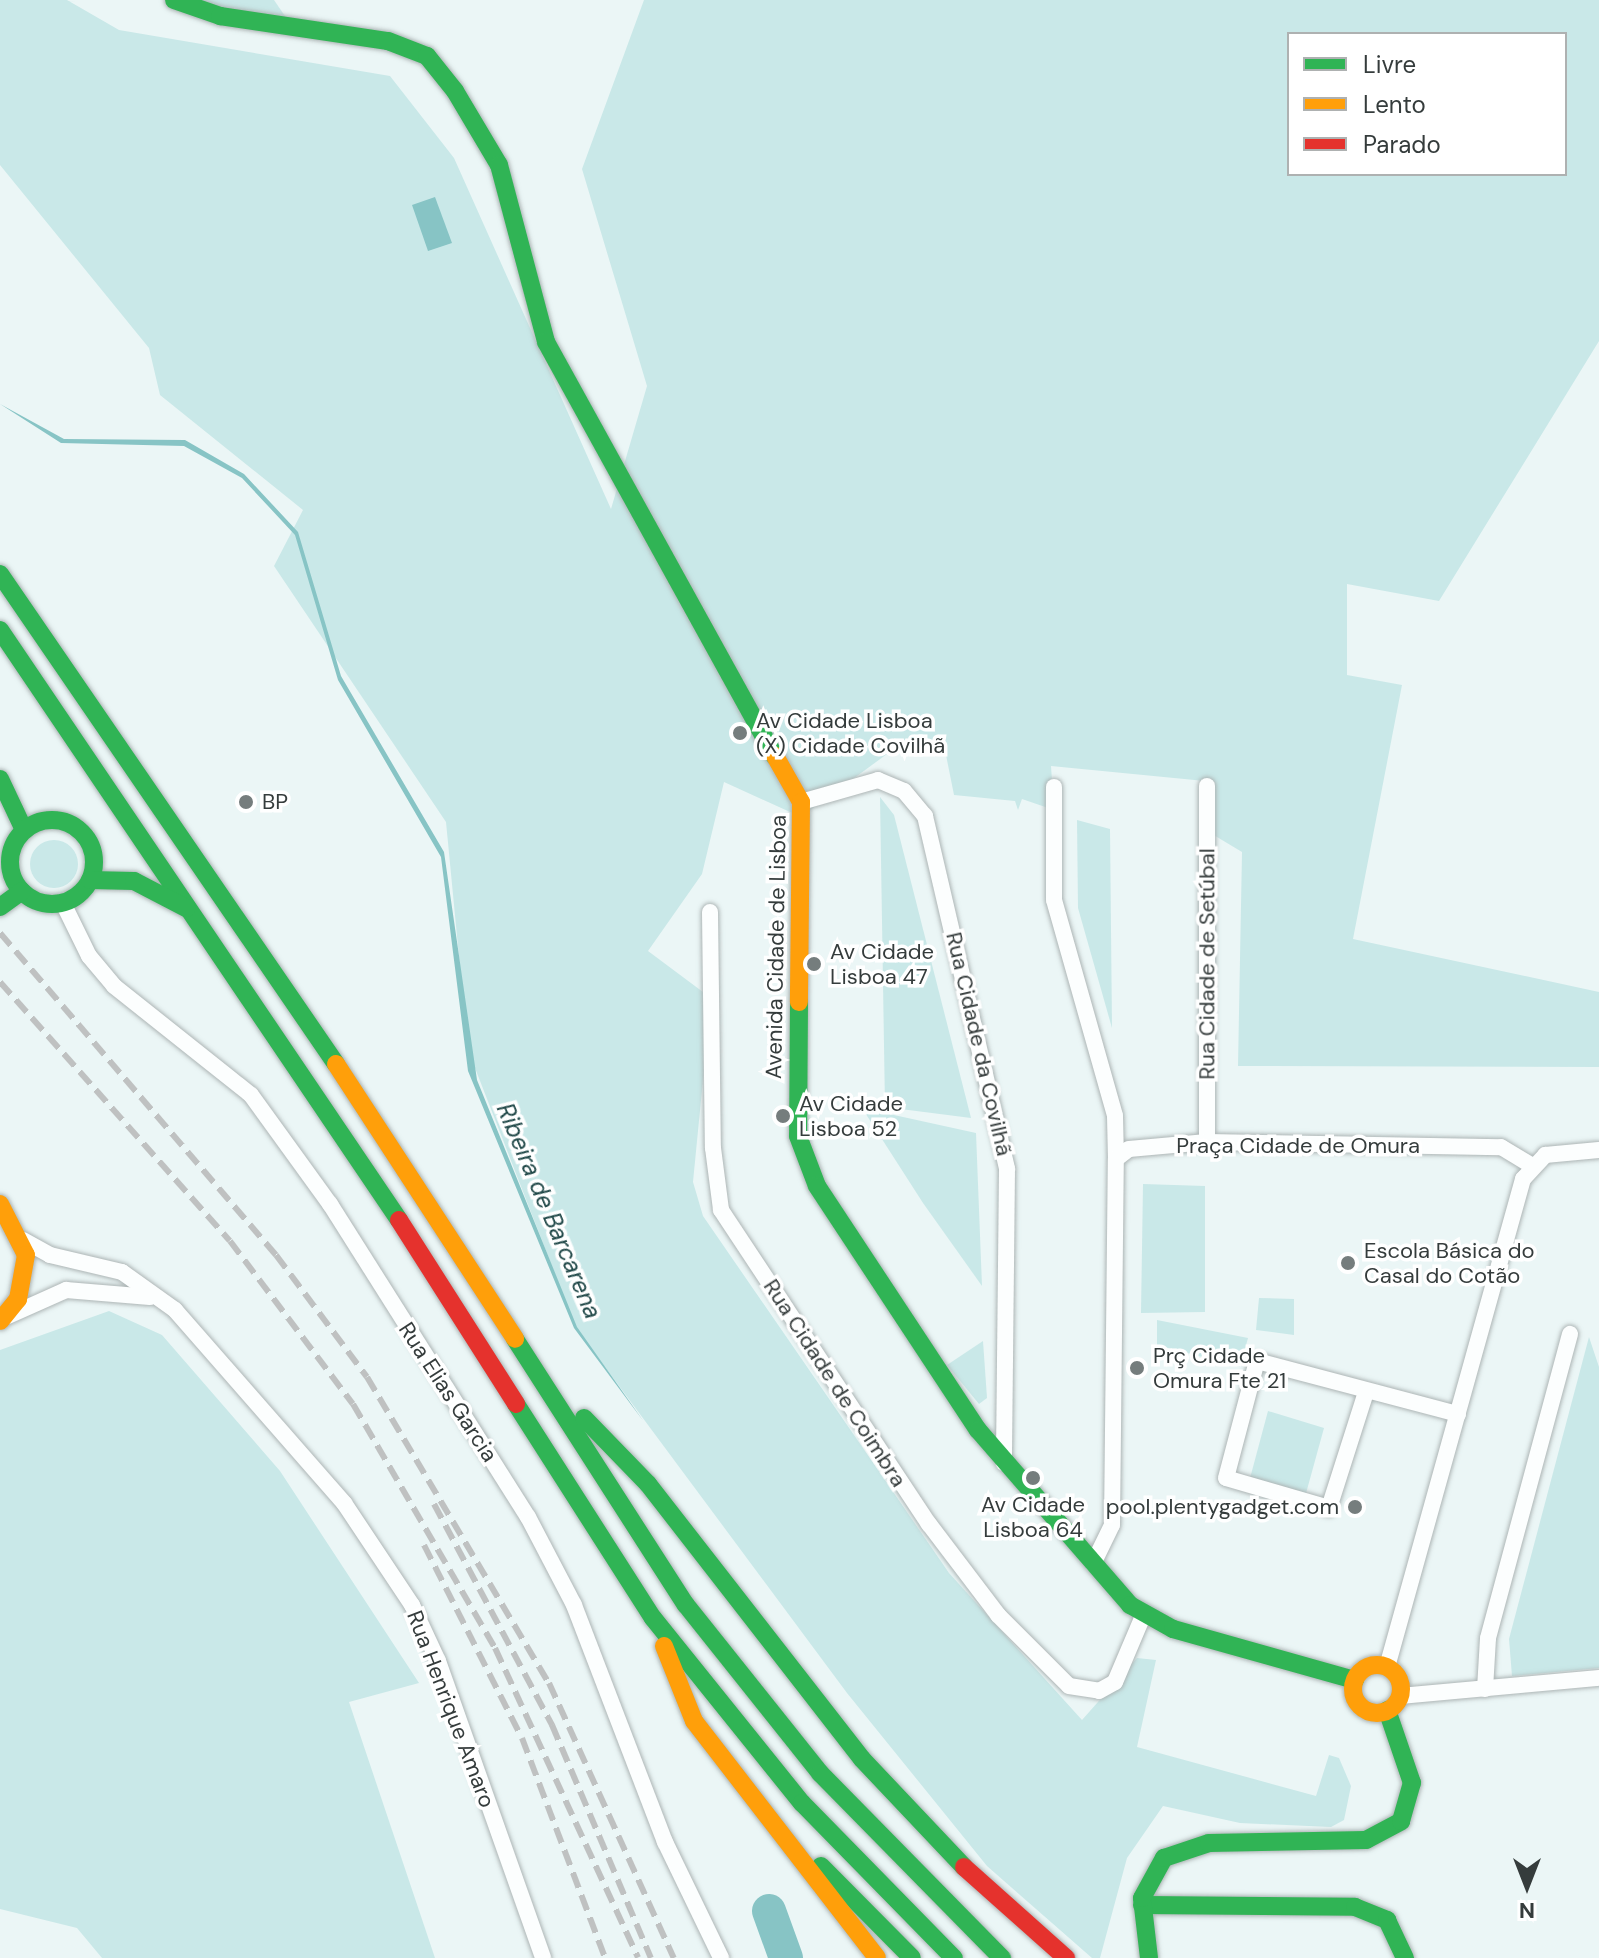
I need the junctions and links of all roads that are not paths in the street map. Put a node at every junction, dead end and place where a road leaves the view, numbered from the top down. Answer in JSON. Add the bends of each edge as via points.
{"nodes":[{"id":1,"x":174,"y":0,"type":"edge"},
{"id":2,"x":0,"y":574,"type":"edge"},
{"id":3,"x":0,"y":630,"type":"edge"},
{"id":4,"x":0,"y":779,"type":"edge"},
{"id":5,"x":1207,"y":786,"type":"dead end"},
{"id":6,"x":1054,"y":787,"type":"dead end"},
{"id":7,"x":801,"y":802,"type":"junction"},
{"id":8,"x":24,"y":830,"type":"junction"},
{"id":9,"x":90,"y":880,"type":"junction"},
{"id":10,"x":22,"y":891,"type":"junction"},
{"id":11,"x":63,"y":903,"type":"junction"},
{"id":12,"x":0,"y":907,"type":"edge"},
{"id":13,"x":188,"y":909,"type":"junction"},
{"id":14,"x":710,"y":912,"type":"dead end"},
{"id":15,"x":1207,"y":1142,"type":"junction"},
{"id":16,"x":1599,"y":1150,"type":"edge"},
{"id":17,"x":1116,"y":1159,"type":"junction"},
{"id":18,"x":1531,"y":1165,"type":"junction"},
{"id":19,"x":0,"y":1204,"type":"edge"},
{"id":20,"x":23,"y":1240,"type":"junction"},
{"id":21,"x":163,"y":1301,"type":"junction"},
{"id":22,"x":0,"y":1321,"type":"edge"},
{"id":23,"x":1570,"y":1334,"type":"dead end"},
{"id":24,"x":543,"y":1377,"type":"junction"},
{"id":25,"x":1366,"y":1392,"type":"junction"},
{"id":26,"x":1458,"y":1414,"type":"junction"},
{"id":27,"x":1004,"y":1465,"type":"junction"},
{"id":28,"x":1093,"y":1564,"type":"junction"},
{"id":29,"x":1143,"y":1616,"type":"junction"},
{"id":30,"x":653,"y":1618,"type":"junction"},
{"id":31,"x":1387,"y":1667,"type":"junction"},
{"id":32,"x":1599,"y":1678,"type":"edge"},
{"id":33,"x":1355,"y":1680,"type":"junction"},
{"id":34,"x":1485,"y":1689,"type":"junction"},
{"id":35,"x":1400,"y":1696,"type":"junction"},
{"id":36,"x":1387,"y":1710,"type":"junction"},
{"id":37,"x":744,"y":1787,"type":"junction"},
{"id":38,"x":1142,"y":1905,"type":"junction"},
{"id":39,"x":543,"y":1958,"type":"edge"},
{"id":40,"x":721,"y":1958,"type":"edge"},
{"id":41,"x":877,"y":1958,"type":"edge"},
{"id":42,"x":912,"y":1958,"type":"edge"},
{"id":43,"x":954,"y":1958,"type":"edge"},
{"id":44,"x":1002,"y":1958,"type":"edge"},
{"id":45,"x":1066,"y":1958,"type":"edge"},
{"id":46,"x":1149,"y":1958,"type":"edge"},
{"id":47,"x":1405,"y":1958,"type":"edge"}],
"edges":[{"from":1,"to":7,"type":"main road","name":"Avenida Cidade de Lisboa","via":[[220,16],[388,41],[427,56],[455,91],[499,165],[546,342]]},
{"from":2,"to":24,"type":"main road"},
{"from":3,"to":13,"type":"main road"},
{"from":4,"to":8,"type":"main road"},
{"from":5,"to":15,"type":"street","name":"Rua Cidade de Setúbal"},
{"from":6,"to":17,"type":"street","via":[[1054,900],[1115,1116]]},
{"from":7,"to":27,"type":"main road","name":"Avenida Cidade de Lisboa","via":[[798,1136],[806,1166]]},
{"from":7,"to":27,"type":"street","name":"Rua Cidade da Covilhã","via":[[878,780],[904,791],[925,816],[1007,1169]]},
{"from":8,"to":9,"type":"main road","via":[[51,820],[77,829],[93,852]]},
{"from":8,"to":10,"type":"main road","via":[[11,854]]},
{"from":9,"to":11,"type":"main road"},
{"from":9,"to":13,"type":"main road","via":[[134,881]]},
{"from":10,"to":11,"type":"main road","via":[[41,903]]},
{"from":10,"to":12,"type":"main road"},
{"from":11,"to":40,"type":"street","name":"Rua Elias Garcia","via":[[89,956],[114,986],[251,1095],[330,1204],[528,1517],[574,1605],[665,1842]]},
{"from":13,"to":30,"type":"main road","via":[[421,1251]]},
{"from":14,"to":29,"type":"street","name":"Rua Cidade de Coimbra","via":[[713,1170],[721,1210],[929,1524],[998,1615],[1069,1686],[1099,1691],[1115,1682]]},
{"from":15,"to":17,"type":"street","name":"Praça Cidade de Omura","via":[[1129,1149]]},
{"from":15,"to":18,"type":"street","name":"Praça Cidade de Omura","via":[[1501,1147]]},
{"from":16,"to":18,"type":"street","via":[[1558,1151]]},
{"from":17,"to":28,"type":"street","via":[[1112,1525]]},
{"from":18,"to":26,"type":"street","via":[[1508,1220]]},
{"from":19,"to":20,"type":"main road"},
{"from":20,"to":21,"type":"street","name":"Rua Henrique Amaro","via":[[50,1255],[122,1272]]},
{"from":20,"to":22,"type":"main road","via":[[23,1285]]},
{"from":21,"to":22,"type":"street","via":[[86,1287]]},
{"from":21,"to":39,"type":"street","name":"Rua Henrique Amaro","via":[[344,1503],[412,1605]]},
{"from":23,"to":34,"type":"street","via":[[1488,1638]]},
{"from":24,"to":44,"type":"main road","via":[[686,1605],[820,1773]]},
{"from":24,"to":45,"type":"main road","via":[[648,1484],[862,1759],[987,1891]]},
{"from":25,"to":25,"type":"street","via":[[1257,1361],[1226,1478],[1329,1508]]},
{"from":25,"to":26,"type":"street"},
{"from":26,"to":31,"type":"street"},
{"from":27,"to":28,"type":"main road","name":"Avenida Cidade de Lisboa"},
{"from":28,"to":29,"type":"main road","name":"Avenida Cidade de Lisboa"},
{"from":29,"to":33,"type":"main road","name":"Avenida Cidade de Lisboa"},
{"from":30,"to":37,"type":"main road","via":[[694,1721]]},
{"from":30,"to":43,"type":"main road","via":[[802,1803]]},
{"from":31,"to":33,"type":"main road","via":[[1365,1669]]},
{"from":31,"to":35,"type":"main road","via":[[1399,1679]]},
{"from":32,"to":34,"type":"street"},
{"from":33,"to":36,"type":"main road","via":[[1361,1706]]},
{"from":34,"to":35,"type":"street"},
{"from":35,"to":36,"type":"main road"},
{"from":36,"to":38,"type":"main road","via":[[1412,1783],[1410,1806],[1387,1833],[1366,1840],[1184,1847],[1152,1868]]},
{"from":37,"to":41,"type":"main road"},
{"from":37,"to":42,"type":"main road"},
{"from":38,"to":46,"type":"main road"},
{"from":38,"to":47,"type":"main road","via":[[1355,1907],[1387,1920]]}]}
